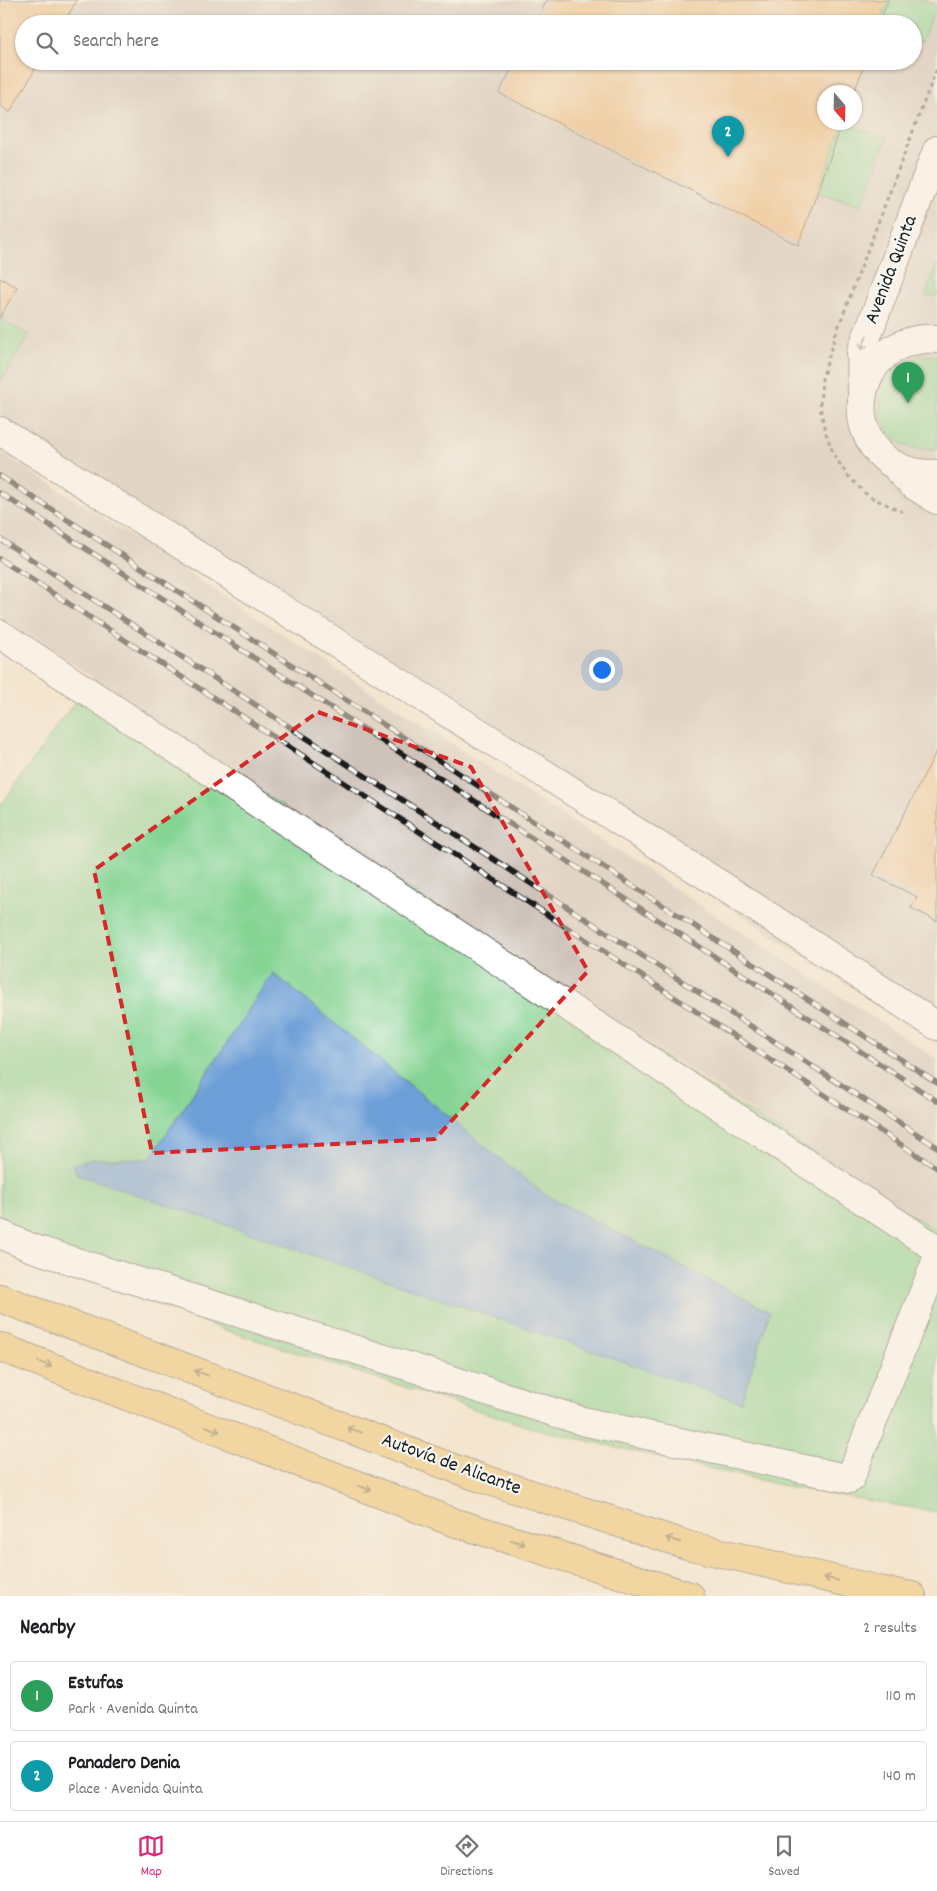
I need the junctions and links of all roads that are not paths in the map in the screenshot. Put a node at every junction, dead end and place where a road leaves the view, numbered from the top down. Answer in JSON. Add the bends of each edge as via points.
{"nodes":[{"id":1,"x":937,"y":150,"type":"edge"},
{"id":2,"x":937,"y":339,"type":"edge"},
{"id":3,"x":862,"y":393,"type":"junction"},
{"id":4,"x":0,"y":431,"type":"edge"},
{"id":5,"x":895,"y":466,"type":"junction"},
{"id":6,"x":937,"y":474,"type":"edge"},
{"id":7,"x":937,"y":500,"type":"edge"},
{"id":8,"x":0,"y":634,"type":"edge"},
{"id":9,"x":937,"y":1026,"type":"edge"},
{"id":10,"x":0,"y":1234,"type":"edge"},
{"id":11,"x":937,"y":1248,"type":"edge"},
{"id":12,"x":937,"y":1259,"type":"edge"},
{"id":13,"x":0,"y":1298,"type":"edge"},
{"id":14,"x":0,"y":1347,"type":"edge"},
{"id":15,"x":690,"y":1596,"type":"edge"},
{"id":16,"x":912,"y":1596,"type":"edge"}],
"edges":[{"from":1,"to":3,"type":"street","name":"Avenida Quinta","one_way":true,"via":[[861,352]]},
{"from":2,"to":3,"type":"street","via":[[921,338],[898,346],[874,366]]},
{"from":3,"to":5,"type":"street","name":"Avenida Quinta","via":[[861,415],[865,430],[876,450]]},
{"from":4,"to":9,"type":"street","via":[[721,885]]},
{"from":5,"to":6,"type":"street","via":[[919,474]]},
{"from":5,"to":7,"type":"street","name":"Avenida Quinta","via":[[912,484]]},
{"from":8,"to":11,"type":"street"},
{"from":10,"to":12,"type":"street","via":[[32,1248],[582,1421],[850,1479]]},
{"from":16,"to":13,"type":"highway","name":"Autovía de Alicante","one_way":true,"via":[[687,1544],[482,1478]]},
{"from":14,"to":15,"type":"highway","one_way":true,"via":[[454,1522]]}]}
